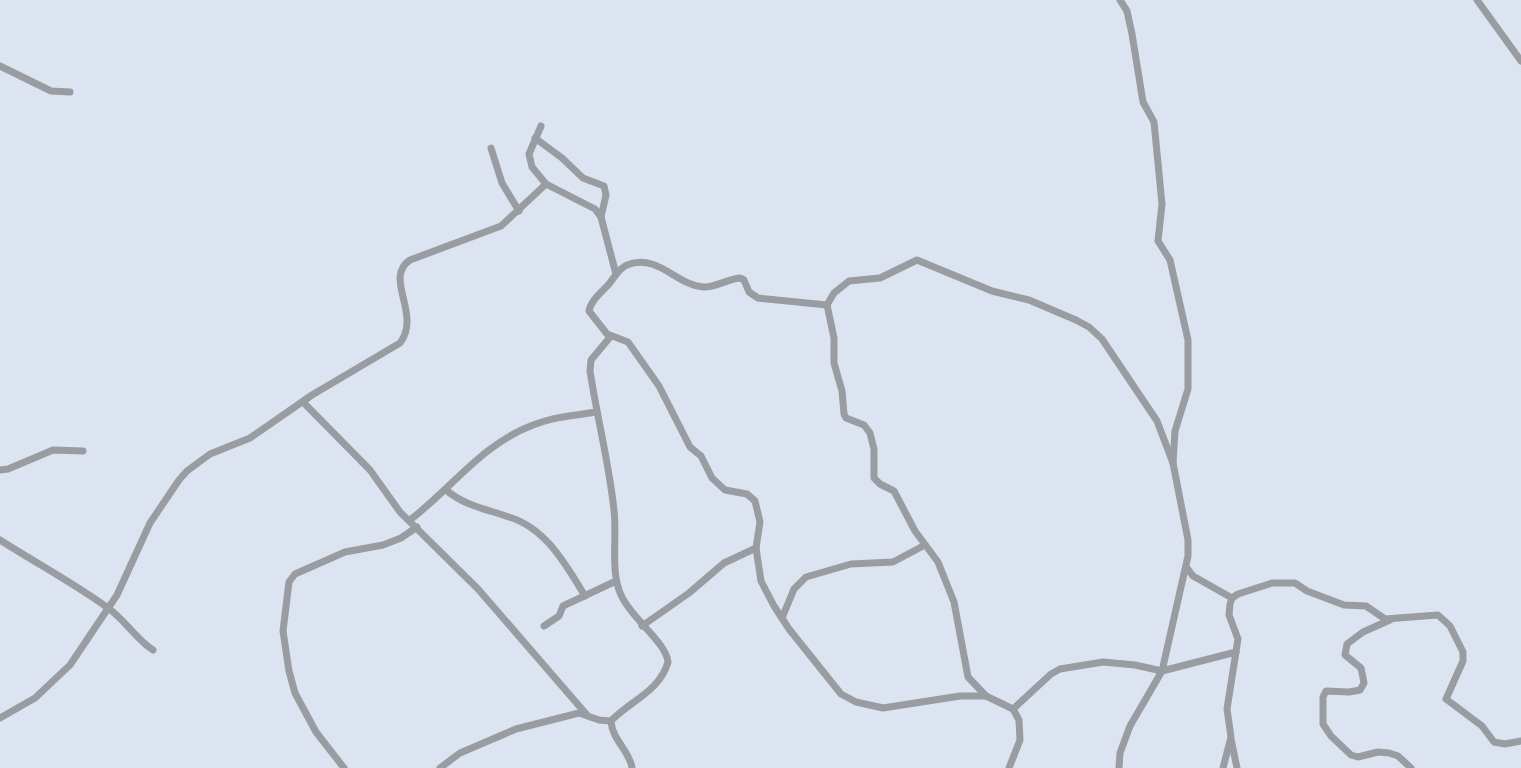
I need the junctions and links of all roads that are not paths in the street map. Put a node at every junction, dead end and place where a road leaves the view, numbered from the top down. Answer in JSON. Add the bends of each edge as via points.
{"nodes":[{"id":1,"x":1120,"y":0,"type":"edge"},
{"id":2,"x":1477,"y":0,"type":"edge"},
{"id":3,"x":1521,"y":61,"type":"edge"},
{"id":4,"x":0,"y":66,"type":"edge"},
{"id":5,"x":70,"y":92,"type":"dead end"},
{"id":6,"x":541,"y":126,"type":"dead end"},
{"id":7,"x":536,"y":138,"type":"junction"},
{"id":8,"x":491,"y":148,"type":"dead end"},
{"id":9,"x":546,"y":184,"type":"junction"},
{"id":10,"x":519,"y":211,"type":"junction"},
{"id":11,"x":601,"y":218,"type":"junction"},
{"id":12,"x":616,"y":274,"type":"junction"},
{"id":13,"x":828,"y":306,"type":"junction"},
{"id":14,"x":611,"y":336,"type":"junction"},
{"id":15,"x":303,"y":402,"type":"junction"},
{"id":16,"x":597,"y":412,"type":"junction"},
{"id":17,"x":83,"y":451,"type":"dead end"},
{"id":18,"x":1173,"y":463,"type":"junction"},
{"id":19,"x":0,"y":470,"type":"edge"},
{"id":20,"x":446,"y":490,"type":"junction"},
{"id":21,"x":410,"y":520,"type":"junction"},
{"id":22,"x":417,"y":527,"type":"junction"},
{"id":23,"x":0,"y":540,"type":"edge"},
{"id":24,"x":925,"y":546,"type":"junction"},
{"id":25,"x":756,"y":548,"type":"junction"},
{"id":26,"x":1187,"y":568,"type":"junction"},
{"id":27,"x":616,"y":581,"type":"junction"},
{"id":28,"x":584,"y":596,"type":"junction"},
{"id":29,"x":1232,"y":598,"type":"junction"},
{"id":30,"x":108,"y":608,"type":"junction"},
{"id":31,"x":782,"y":618,"type":"junction"},
{"id":32,"x":1390,"y":620,"type":"junction"},
{"id":33,"x":544,"y":626,"type":"dead end"},
{"id":34,"x":642,"y":626,"type":"junction"},
{"id":35,"x":153,"y":650,"type":"dead end"},
{"id":36,"x":1236,"y":652,"type":"junction"},
{"id":37,"x":1162,"y":671,"type":"junction"},
{"id":38,"x":986,"y":696,"type":"junction"},
{"id":39,"x":1013,"y":709,"type":"junction"},
{"id":40,"x":587,"y":715,"type":"junction"},
{"id":41,"x":0,"y":718,"type":"edge"},
{"id":42,"x":611,"y":721,"type":"junction"},
{"id":43,"x":1230,"y":737,"type":"junction"},
{"id":44,"x":1521,"y":741,"type":"edge"},
{"id":45,"x":1226,"y":758,"type":"junction"},
{"id":46,"x":344,"y":768,"type":"edge"},
{"id":47,"x":440,"y":768,"type":"edge"},
{"id":48,"x":632,"y":768,"type":"edge"},
{"id":49,"x":1009,"y":768,"type":"edge"},
{"id":50,"x":1119,"y":768,"type":"edge"},
{"id":51,"x":1223,"y":768,"type":"edge"},
{"id":52,"x":1233,"y":768,"type":"edge"},
{"id":53,"x":1237,"y":768,"type":"edge"},
{"id":54,"x":1411,"y":768,"type":"edge"}],
"edges":[{"from":1,"to":18,"type":"street","via":[[1127,11],[1143,102],[1152,114],[1155,129],[1162,204],[1158,241],[1170,260],[1188,340],[1188,389],[1175,431]]},
{"from":2,"to":3,"type":"street"},
{"from":4,"to":5,"type":"street","via":[[51,90]]},
{"from":6,"to":7,"type":"street"},
{"from":7,"to":9,"type":"street","via":[[529,160]]},
{"from":7,"to":11,"type":"street","via":[[583,178],[604,186],[606,195]]},
{"from":8,"to":10,"type":"street","via":[[502,183]]},
{"from":9,"to":10,"type":"street"},
{"from":9,"to":11,"type":"street","via":[[595,210]]},
{"from":10,"to":15,"type":"street","via":[[501,226],[402,265],[400,274],[407,317],[403,339]]},
{"from":11,"to":12,"type":"street"},
{"from":12,"to":13,"type":"street","via":[[627,265],[651,263],[700,287],[740,278],[748,292],[758,298]]},
{"from":12,"to":14,"type":"street","via":[[589,311]]},
{"from":13,"to":18,"type":"street","via":[[834,293],[848,281],[880,278],[917,260],[992,291],[1029,300],[1076,320],[1102,339],[1131,379],[1157,420]]},
{"from":13,"to":24,"type":"street","via":[[844,414],[846,418],[864,425],[870,433],[874,478],[894,491]]},
{"from":14,"to":16,"type":"street","via":[[592,360],[590,370]]},
{"from":14,"to":25,"type":"street","via":[[628,342],[668,400],[690,447],[701,456],[712,478],[725,490],[747,494],[755,501],[760,522]]},
{"from":15,"to":21,"type":"street","via":[[370,470],[400,512]]},
{"from":15,"to":30,"type":"street","via":[[250,438],[210,454],[183,475],[140,540],[117,596]]},
{"from":16,"to":20,"type":"street","via":[[551,419],[513,434],[470,465]]},
{"from":16,"to":27,"type":"street","via":[[614,513]]},
{"from":17,"to":19,"type":"street","via":[[52,450]]},
{"from":18,"to":26,"type":"street","via":[[1188,540]]},
{"from":20,"to":21,"type":"street"},
{"from":20,"to":28,"type":"street","via":[[463,503],[508,516],[536,533],[556,550]]},
{"from":21,"to":22,"type":"street"},
{"from":22,"to":40,"type":"street","via":[[478,589]]},
{"from":22,"to":46,"type":"street","via":[[383,545],[344,552],[295,574],[289,582],[283,631],[295,692],[316,732]]},
{"from":23,"to":30,"type":"street"},
{"from":24,"to":31,"type":"street","via":[[893,562],[851,564],[806,576],[794,589]]},
{"from":24,"to":38,"type":"street","via":[[938,562],[954,602],[968,677]]},
{"from":25,"to":31,"type":"street","via":[[761,581]]},
{"from":25,"to":34,"type":"street","via":[[724,563]]},
{"from":26,"to":29,"type":"street","via":[[1193,576]]},
{"from":26,"to":37,"type":"street"},
{"from":27,"to":28,"type":"street"},
{"from":27,"to":34,"type":"street","via":[[624,601]]},
{"from":28,"to":33,"type":"street","via":[[563,606],[559,616]]},
{"from":29,"to":32,"type":"street","via":[[1272,583],[1295,583],[1308,592],[1344,605],[1366,606],[1381,618]]},
{"from":29,"to":36,"type":"street","via":[[1229,614],[1238,639]]},
{"from":30,"to":35,"type":"street"},
{"from":30,"to":41,"type":"street","via":[[73,662],[60,676],[22,707]]},
{"from":31,"to":38,"type":"street","via":[[840,694],[856,702],[883,708],[960,696]]},
{"from":32,"to":44,"type":"street","via":[[1429,614],[1443,618],[1458,638],[1463,661],[1446,699],[1482,726],[1494,742]]},
{"from":32,"to":54,"type":"street","via":[[1363,632],[1347,644],[1344,655],[1361,668],[1364,683],[1360,690],[1326,691],[1322,716],[1326,729],[1351,755],[1389,753],[1398,756]]},
{"from":34,"to":42,"type":"street","via":[[664,649],[668,662],[666,669],[645,695]]},
{"from":36,"to":37,"type":"street"},
{"from":36,"to":43,"type":"street","via":[[1227,709]]},
{"from":37,"to":39,"type":"street","via":[[1104,662],[1060,669]]},
{"from":37,"to":50,"type":"street","via":[[1130,726],[1120,753]]},
{"from":38,"to":39,"type":"street"},
{"from":39,"to":49,"type":"street","via":[[1020,720],[1021,731],[1018,750]]},
{"from":40,"to":42,"type":"street"},
{"from":40,"to":47,"type":"street","via":[[572,714],[503,733],[460,752]]},
{"from":42,"to":48,"type":"street","via":[[617,742],[630,759]]},
{"from":43,"to":45,"type":"street"},
{"from":43,"to":53,"type":"street"},
{"from":45,"to":51,"type":"street"},
{"from":45,"to":52,"type":"street"}]}
